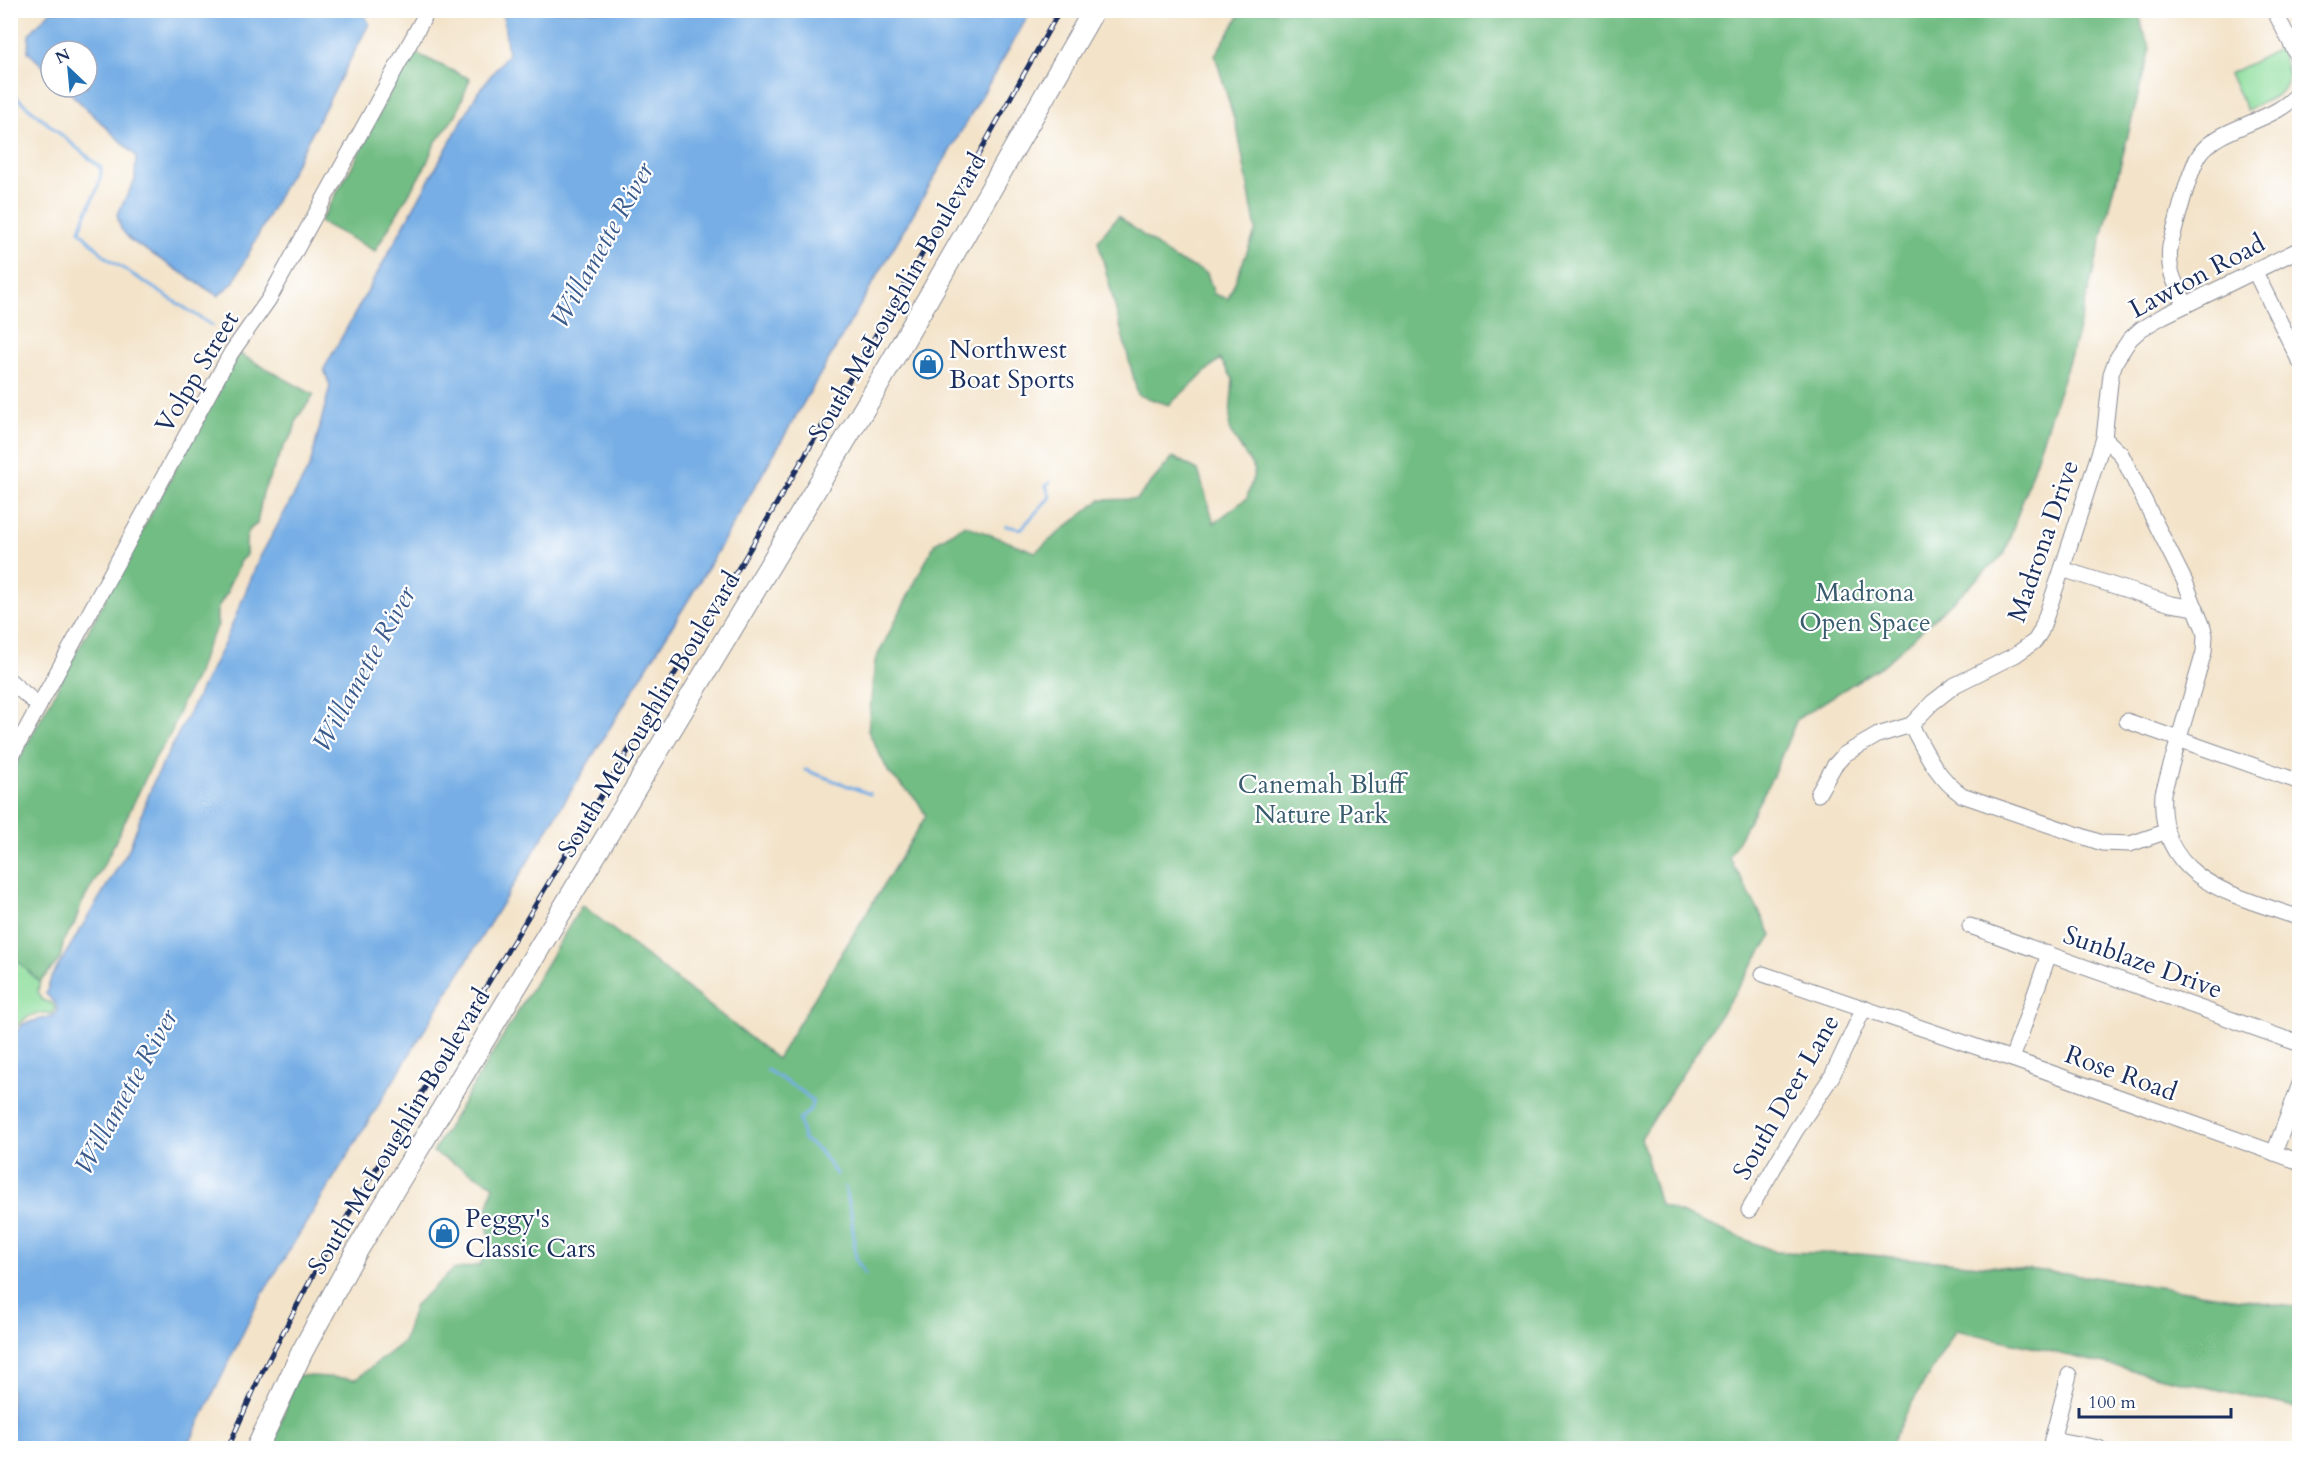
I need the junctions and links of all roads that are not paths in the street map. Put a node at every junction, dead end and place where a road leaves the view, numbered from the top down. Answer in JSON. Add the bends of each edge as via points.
{"nodes":[{"id":1,"x":428,"y":10,"type":"edge"},
{"id":2,"x":1094,"y":10,"type":"edge"},
{"id":3,"x":2274,"y":10,"type":"edge"},
{"id":4,"x":2300,"y":61,"type":"edge"},
{"id":5,"x":2300,"y":90,"type":"edge"},
{"id":6,"x":2300,"y":249,"type":"edge"},
{"id":7,"x":2255,"y":272,"type":"junction"},
{"id":8,"x":2186,"y":305,"type":"junction"},
{"id":9,"x":2122,"y":349,"type":"joint"},
{"id":10,"x":2300,"y":362,"type":"edge"},
{"id":11,"x":2104,"y":438,"type":"junction"},
{"id":12,"x":2062,"y":569,"type":"junction"},
{"id":13,"x":2196,"y":608,"type":"junction"},
{"id":14,"x":10,"y":681,"type":"edge"},
{"id":15,"x":39,"y":706,"type":"junction"},
{"id":16,"x":2127,"y":722,"type":"dead end"},
{"id":17,"x":1911,"y":725,"type":"junction"},
{"id":18,"x":2178,"y":739,"type":"junction"},
{"id":19,"x":10,"y":759,"type":"edge"},
{"id":20,"x":2300,"y":782,"type":"edge"},
{"id":21,"x":1818,"y":794,"type":"dead end"},
{"id":22,"x":2166,"y":832,"type":"junction"},
{"id":23,"x":2300,"y":918,"type":"edge"},
{"id":24,"x":1970,"y":926,"type":"dead end"},
{"id":25,"x":2049,"y":954,"type":"junction"},
{"id":26,"x":1763,"y":974,"type":"dead end"},
{"id":27,"x":1864,"y":1008,"type":"junction"},
{"id":28,"x":2300,"y":1044,"type":"edge"},
{"id":29,"x":2012,"y":1059,"type":"junction"},
{"id":30,"x":2300,"y":1084,"type":"edge"},
{"id":31,"x":2274,"y":1153,"type":"junction"},
{"id":32,"x":2300,"y":1162,"type":"edge"},
{"id":33,"x":1749,"y":1210,"type":"dead end"},
{"id":34,"x":2069,"y":1376,"type":"dead end"},
{"id":35,"x":2051,"y":1444,"type":"edge"},
{"id":36,"x":257,"y":1449,"type":"edge"},
{"id":37,"x":2099,"y":1449,"type":"edge"}],
"edges":[{"from":1,"to":15,"type":"street","name":"Volpp Street","via":[[269,299],[231,353]]},
{"from":2,"to":36,"type":"highway","name":"South McLoughlin Boulevard","via":[[873,394],[355,1254],[302,1352]]},
{"from":3,"to":4,"type":"street"},
{"from":5,"to":8,"type":"street","via":[[2284,107],[2217,140],[2199,155],[2170,246],[2170,270]]},
{"from":6,"to":7,"type":"street","name":"Lawton Road"},
{"from":7,"to":8,"type":"street","name":"Lawton Road"},
{"from":7,"to":10,"type":"street"},
{"from":8,"to":9,"type":"street","name":"Lawton Road","via":[[2141,329]]},
{"from":9,"to":11,"type":"street","name":"Madrona Drive","via":[[2109,383]]},
{"from":11,"to":12,"type":"street","name":"Madrona Drive"},
{"from":11,"to":13,"type":"street","via":[[2121,454]]},
{"from":12,"to":13,"type":"street","via":[[2171,604]]},
{"from":12,"to":17,"type":"street","name":"Madrona Drive","via":[[2035,641],[1955,685]]},
{"from":13,"to":18,"type":"street","via":[[2204,627],[2204,652]]},
{"from":14,"to":15,"type":"street"},
{"from":15,"to":19,"type":"street","name":"Volpp Street"},
{"from":16,"to":18,"type":"street"},
{"from":17,"to":21,"type":"street","name":"Madrona Drive","via":[[1878,735],[1845,754]]},
{"from":17,"to":22,"type":"street","via":[[1939,775],[1962,795],[2102,843],[2130,844]]},
{"from":18,"to":20,"type":"street"},
{"from":18,"to":22,"type":"street","via":[[2163,793]]},
{"from":22,"to":23,"type":"street","via":[[2184,864],[2205,882]]},
{"from":24,"to":25,"type":"street","name":"Sunblaze Drive"},
{"from":25,"to":28,"type":"street","name":"Sunblaze Drive"},
{"from":25,"to":29,"type":"street"},
{"from":26,"to":27,"type":"street","name":"Rose Road"},
{"from":27,"to":29,"type":"street","name":"Rose Road"},
{"from":27,"to":33,"type":"street","name":"South Deer Lane","via":[[1832,1076]]},
{"from":29,"to":31,"type":"street","name":"Rose Road"},
{"from":30,"to":31,"type":"street"},
{"from":31,"to":32,"type":"street","name":"Rose Road"},
{"from":34,"to":35,"type":"street"},
{"from":35,"to":37,"type":"street"}]}
